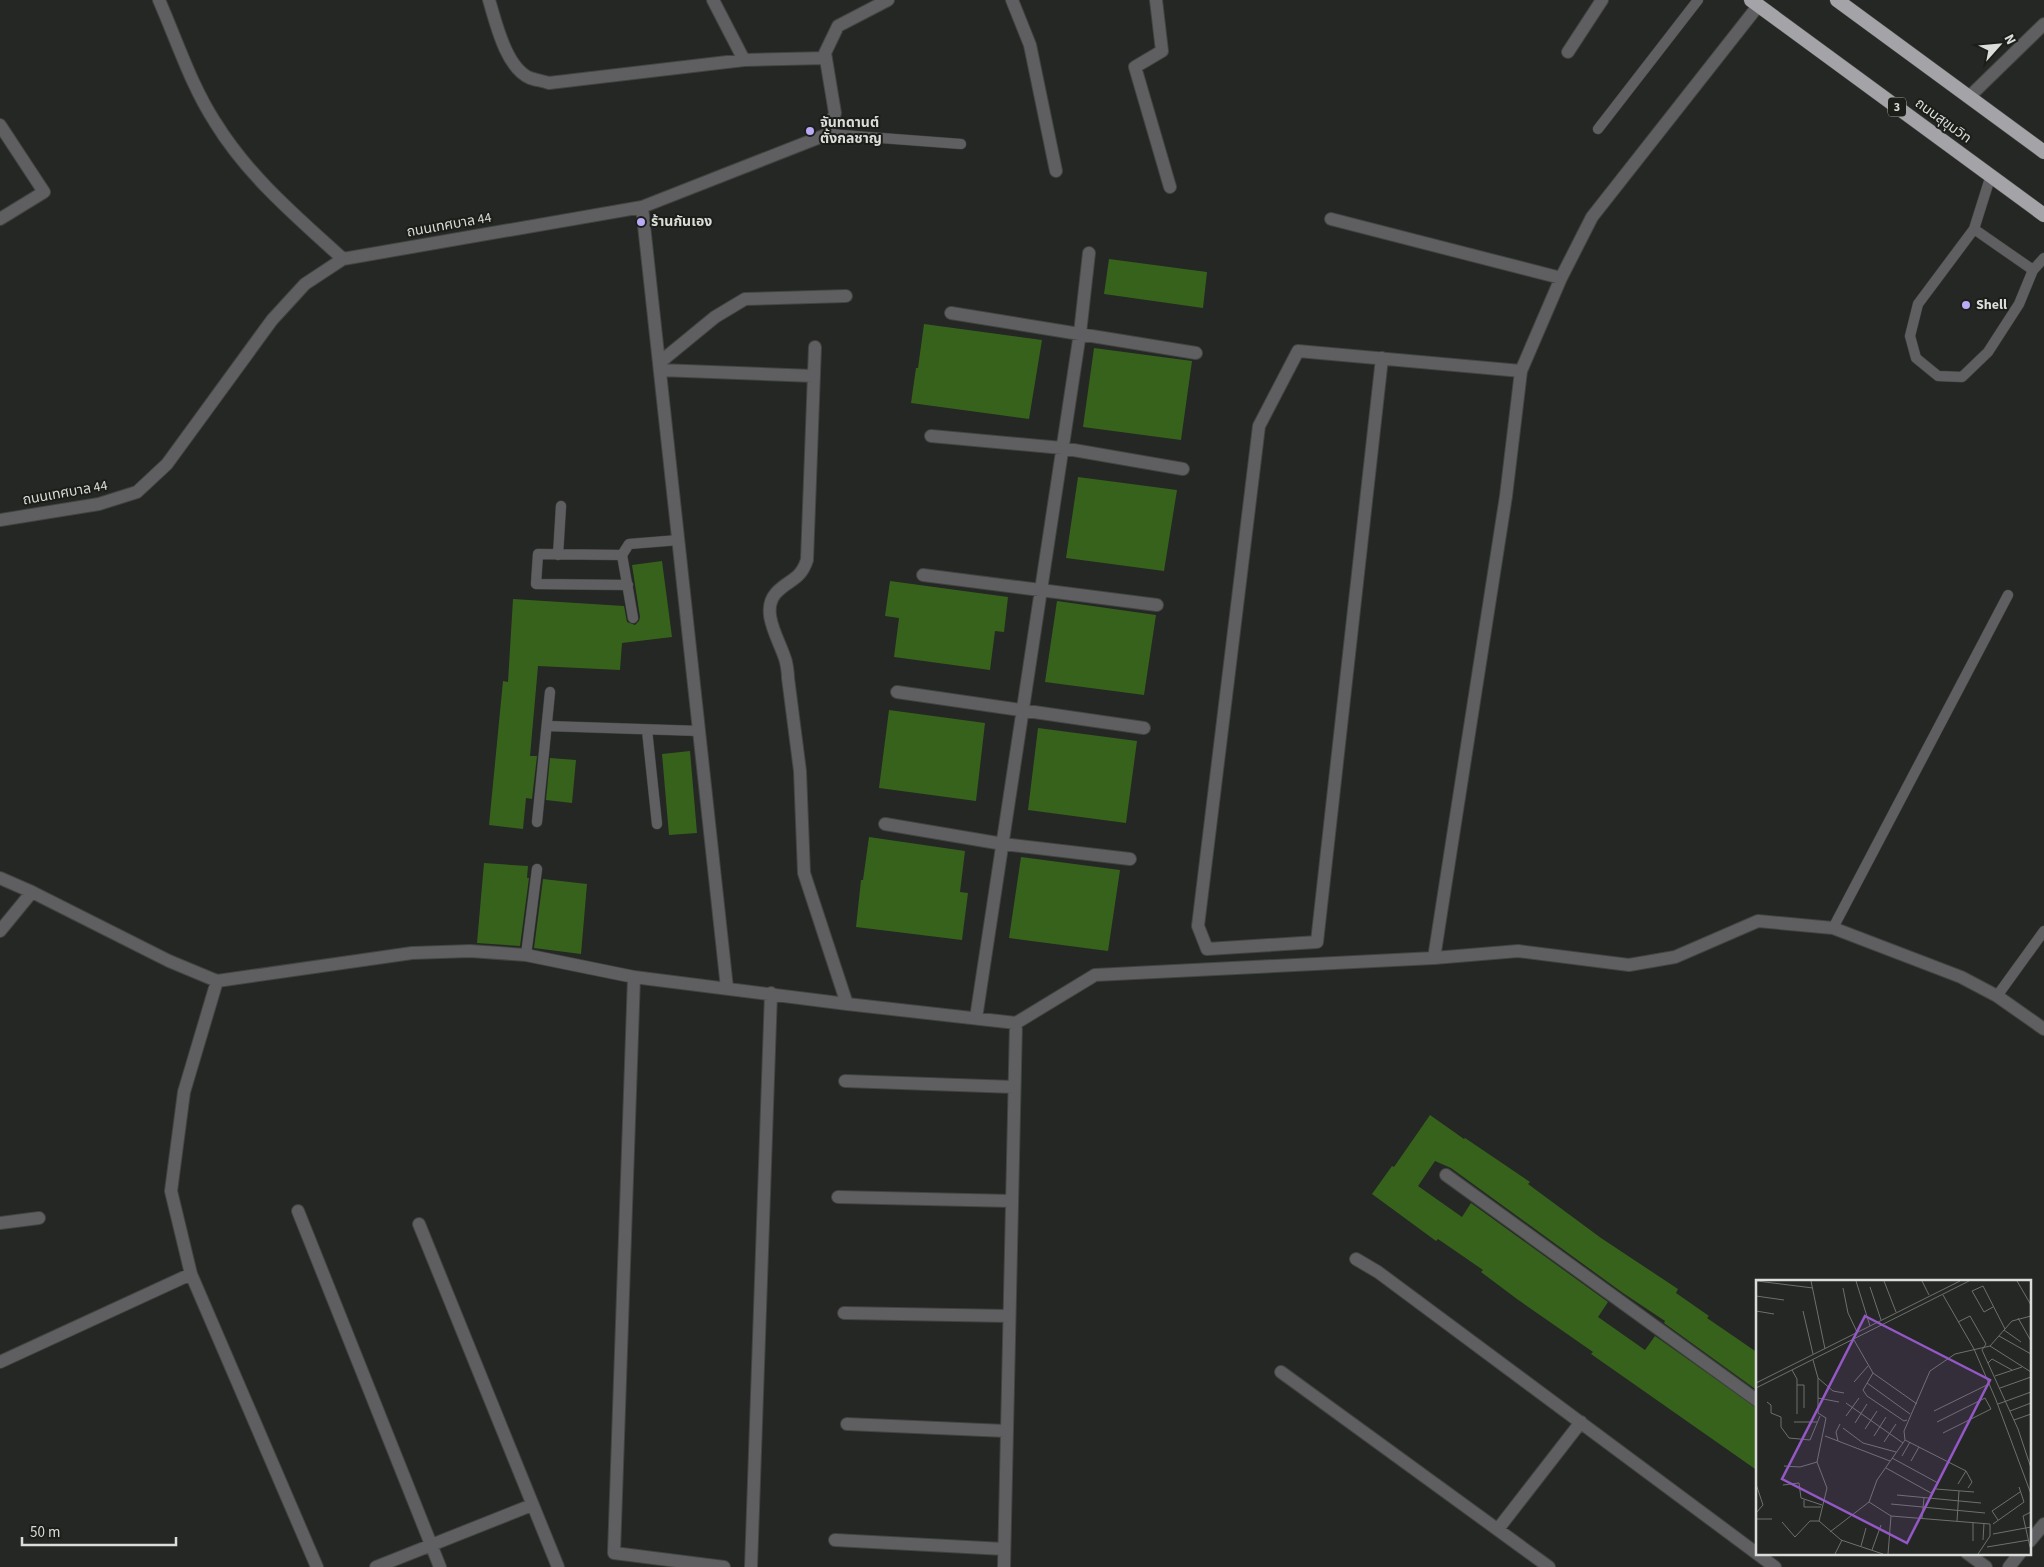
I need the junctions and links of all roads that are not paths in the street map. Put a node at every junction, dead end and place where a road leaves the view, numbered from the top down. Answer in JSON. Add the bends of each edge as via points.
{"nodes":[{"id":1,"x":160,"y":0,"type":"edge"},
{"id":2,"x":489,"y":0,"type":"edge"},
{"id":3,"x":713,"y":0,"type":"edge"},
{"id":4,"x":888,"y":0,"type":"edge"},
{"id":5,"x":1012,"y":0,"type":"edge"},
{"id":6,"x":1156,"y":0,"type":"edge"},
{"id":7,"x":1602,"y":0,"type":"edge"},
{"id":8,"x":1698,"y":0,"type":"edge"},
{"id":9,"x":1842,"y":1,"type":"edge"},
{"id":10,"x":1754,"y":3,"type":"edge"},
{"id":11,"x":2044,"y":24,"type":"edge"},
{"id":12,"x":1568,"y":52,"type":"dead end"},
{"id":13,"x":826,"y":58,"type":"junction"},
{"id":14,"x":744,"y":60,"type":"junction"},
{"id":15,"x":1969,"y":97,"type":"junction"},
{"id":16,"x":0,"y":125,"type":"edge"},
{"id":17,"x":1598,"y":129,"type":"dead end"},
{"id":18,"x":828,"y":134,"type":"junction"},
{"id":19,"x":961,"y":144,"type":"dead end"},
{"id":20,"x":2044,"y":152,"type":"edge"},
{"id":21,"x":1056,"y":171,"type":"dead end"},
{"id":22,"x":1991,"y":175,"type":"junction"},
{"id":23,"x":1170,"y":187,"type":"dead end"},
{"id":24,"x":642,"y":207,"type":"junction"},
{"id":25,"x":2044,"y":214,"type":"edge"},
{"id":26,"x":0,"y":219,"type":"edge"},
{"id":27,"x":1331,"y":219,"type":"dead end"},
{"id":28,"x":1974,"y":229,"type":"junction"},
{"id":29,"x":1089,"y":253,"type":"dead end"},
{"id":30,"x":2044,"y":258,"type":"edge"},
{"id":31,"x":343,"y":259,"type":"junction"},
{"id":32,"x":2033,"y":270,"type":"junction"},
{"id":33,"x":1561,"y":278,"type":"junction"},
{"id":34,"x":846,"y":296,"type":"dead end"},
{"id":35,"x":951,"y":313,"type":"dead end"},
{"id":36,"x":1080,"y":334,"type":"junction"},
{"id":37,"x":815,"y":347,"type":"dead end"},
{"id":38,"x":1196,"y":352,"type":"dead end"},
{"id":39,"x":1382,"y":358,"type":"junction"},
{"id":40,"x":660,"y":366,"type":"junction"},
{"id":41,"x":1521,"y":371,"type":"junction"},
{"id":42,"x":814,"y":376,"type":"junction"},
{"id":43,"x":931,"y":436,"type":"dead end"},
{"id":44,"x":1062,"y":448,"type":"junction"},
{"id":45,"x":1183,"y":469,"type":"dead end"},
{"id":46,"x":561,"y":506,"type":"dead end"},
{"id":47,"x":0,"y":520,"type":"edge"},
{"id":48,"x":679,"y":540,"type":"junction"},
{"id":49,"x":558,"y":554,"type":"junction"},
{"id":50,"x":622,"y":555,"type":"junction"},
{"id":51,"x":923,"y":575,"type":"dead end"},
{"id":52,"x":628,"y":585,"type":"junction"},
{"id":53,"x":1041,"y":590,"type":"junction"},
{"id":54,"x":2008,"y":595,"type":"dead end"},
{"id":55,"x":1157,"y":605,"type":"dead end"},
{"id":56,"x":633,"y":618,"type":"dead end"},
{"id":57,"x":550,"y":692,"type":"dead end"},
{"id":58,"x":897,"y":692,"type":"dead end"},
{"id":59,"x":1023,"y":709,"type":"junction"},
{"id":60,"x":547,"y":726,"type":"junction"},
{"id":61,"x":1144,"y":728,"type":"dead end"},
{"id":62,"x":646,"y":730,"type":"junction"},
{"id":63,"x":700,"y":731,"type":"junction"},
{"id":64,"x":537,"y":822,"type":"dead end"},
{"id":65,"x":656,"y":824,"type":"dead end"},
{"id":66,"x":885,"y":824,"type":"dead end"},
{"id":67,"x":1003,"y":844,"type":"junction"},
{"id":68,"x":1130,"y":859,"type":"dead end"},
{"id":69,"x":537,"y":869,"type":"dead end"},
{"id":70,"x":0,"y":878,"type":"edge"},
{"id":71,"x":32,"y":892,"type":"junction"},
{"id":72,"x":1833,"y":928,"type":"junction"},
{"id":73,"x":0,"y":931,"type":"edge"},
{"id":74,"x":2044,"y":931,"type":"edge"},
{"id":75,"x":526,"y":955,"type":"junction"},
{"id":76,"x":1434,"y":958,"type":"junction"},
{"id":77,"x":634,"y":977,"type":"junction"},
{"id":78,"x":217,"y":981,"type":"junction"},
{"id":79,"x":728,"y":988,"type":"junction"},
{"id":80,"x":770,"y":993,"type":"junction"},
{"id":81,"x":1996,"y":996,"type":"junction"},
{"id":82,"x":847,"y":1004,"type":"junction"},
{"id":83,"x":976,"y":1018,"type":"junction"},
{"id":84,"x":1016,"y":1023,"type":"junction"},
{"id":85,"x":2044,"y":1029,"type":"edge"},
{"id":86,"x":845,"y":1081,"type":"dead end"},
{"id":87,"x":1014,"y":1087,"type":"junction"},
{"id":88,"x":1446,"y":1175,"type":"dead end"},
{"id":89,"x":838,"y":1197,"type":"dead end"},
{"id":90,"x":1012,"y":1201,"type":"junction"},
{"id":91,"x":298,"y":1211,"type":"dead end"},
{"id":92,"x":39,"y":1218,"type":"dead end"},
{"id":93,"x":0,"y":1223,"type":"edge"},
{"id":94,"x":418,"y":1224,"type":"dead end"},
{"id":95,"x":1356,"y":1259,"type":"dead end"},
{"id":96,"x":191,"y":1274,"type":"junction"},
{"id":97,"x":844,"y":1313,"type":"dead end"},
{"id":98,"x":1009,"y":1316,"type":"junction"},
{"id":99,"x":0,"y":1362,"type":"edge"},
{"id":100,"x":1281,"y":1372,"type":"dead end"},
{"id":101,"x":1756,"y":1400,"type":"edge"},
{"id":102,"x":1581,"y":1422,"type":"junction"},
{"id":103,"x":846,"y":1424,"type":"dead end"},
{"id":104,"x":1006,"y":1431,"type":"junction"},
{"id":105,"x":532,"y":1505,"type":"junction"},
{"id":106,"x":2044,"y":1524,"type":"edge"},
{"id":107,"x":1498,"y":1529,"type":"junction"},
{"id":108,"x":2032,"y":1539,"type":"edge"},
{"id":109,"x":836,"y":1540,"type":"dead end"},
{"id":110,"x":432,"y":1546,"type":"junction"},
{"id":111,"x":1004,"y":1549,"type":"junction"},
{"id":112,"x":1756,"y":1553,"type":"edge"},
{"id":113,"x":1758,"y":1554,"type":"edge"},
{"id":114,"x":1968,"y":1554,"type":"edge"},
{"id":115,"x":2019,"y":1554,"type":"edge"},
{"id":116,"x":317,"y":1567,"type":"edge"},
{"id":117,"x":376,"y":1567,"type":"edge"},
{"id":118,"x":440,"y":1567,"type":"edge"},
{"id":119,"x":558,"y":1567,"type":"edge"},
{"id":120,"x":724,"y":1567,"type":"edge"},
{"id":121,"x":751,"y":1567,"type":"edge"},
{"id":122,"x":1004,"y":1567,"type":"edge"},
{"id":123,"x":1549,"y":1567,"type":"edge"},
{"id":124,"x":1775,"y":1567,"type":"edge"},
{"id":125,"x":1986,"y":1567,"type":"edge"},
{"id":126,"x":2009,"y":1567,"type":"edge"}],
"edges":[{"from":1,"to":31,"type":"street","via":[[214,122],[274,195]]},
{"from":2,"to":14,"type":"street","via":[[505,47],[517,67],[529,77],[549,83]]},
{"from":3,"to":14,"type":"street"},
{"from":4,"to":13,"type":"street","via":[[838,26],[825,53]]},
{"from":5,"to":21,"type":"street","via":[[1030,45]]},
{"from":6,"to":23,"type":"street","via":[[1162,51],[1135,67]]},
{"from":7,"to":12,"type":"street"},
{"from":8,"to":17,"type":"lane"},
{"from":9,"to":15,"type":"highway"},
{"from":10,"to":22,"type":"highway","name":"ถนนสุขุมวิท","number":"3"},
{"from":10,"to":33,"type":"street","via":[[1592,217]]},
{"from":11,"to":15,"type":"street"},
{"from":13,"to":14,"type":"street"},
{"from":13,"to":18,"type":"street","via":[[835,113]]},
{"from":15,"to":20,"type":"highway"},
{"from":16,"to":26,"type":"street","via":[[44,192]]},
{"from":18,"to":19,"type":"lane"},
{"from":18,"to":24,"type":"street","name":"ถนนเทศบาล 44"},
{"from":22,"to":25,"type":"highway","name":"ถนนสุขุมวิท","number":"3"},
{"from":22,"to":28,"type":"lane"},
{"from":24,"to":31,"type":"street","name":"ถนนเทศบาล 44"},
{"from":24,"to":40,"type":"street"},
{"from":27,"to":33,"type":"street"},
{"from":28,"to":32,"type":"lane"},
{"from":28,"to":32,"type":"lane","via":[[1918,304],[1910,336],[1916,358],[1938,376],[1962,377],[1988,352],[2020,304]]},
{"from":29,"to":36,"type":"street"},
{"from":30,"to":32,"type":"lane"},
{"from":31,"to":47,"type":"street","name":"ถนนเทศบาล 44","via":[[306,284],[272,320],[168,464],[137,492],[99,504]]},
{"from":33,"to":41,"type":"street"},
{"from":34,"to":40,"type":"street","via":[[745,299],[715,317]]},
{"from":35,"to":36,"type":"street"},
{"from":36,"to":38,"type":"street"},
{"from":36,"to":44,"type":"street"},
{"from":37,"to":42,"type":"street"},
{"from":39,"to":39,"type":"street","via":[[1298,351],[1259,426],[1198,926],[1207,949],[1317,942]]},
{"from":39,"to":41,"type":"street"},
{"from":40,"to":42,"type":"street"},
{"from":40,"to":48,"type":"street"},
{"from":41,"to":76,"type":"street","via":[[1506,496]]},
{"from":42,"to":82,"type":"street","via":[[807,560],[803,571],[776,593],[770,604],[770,619],[786,663],[800,771],[804,873]]},
{"from":43,"to":44,"type":"street"},
{"from":44,"to":45,"type":"street"},
{"from":44,"to":53,"type":"street"},
{"from":46,"to":49,"type":"lane"},
{"from":48,"to":50,"type":"lane","via":[[629,544]]},
{"from":48,"to":63,"type":"street"},
{"from":49,"to":50,"type":"lane"},
{"from":49,"to":52,"type":"lane","via":[[538,554],[536,584]]},
{"from":50,"to":52,"type":"lane"},
{"from":51,"to":53,"type":"street"},
{"from":52,"to":56,"type":"lane"},
{"from":53,"to":55,"type":"street"},
{"from":53,"to":59,"type":"street"},
{"from":54,"to":72,"type":"lane"},
{"from":57,"to":60,"type":"lane"},
{"from":58,"to":59,"type":"street"},
{"from":59,"to":61,"type":"street"},
{"from":59,"to":67,"type":"street"},
{"from":60,"to":62,"type":"lane"},
{"from":60,"to":64,"type":"lane"},
{"from":62,"to":63,"type":"lane"},
{"from":62,"to":65,"type":"lane"},
{"from":63,"to":79,"type":"street"},
{"from":66,"to":67,"type":"street"},
{"from":67,"to":68,"type":"street"},
{"from":67,"to":83,"type":"street"},
{"from":69,"to":75,"type":"lane"},
{"from":70,"to":71,"type":"street"},
{"from":71,"to":73,"type":"street"},
{"from":71,"to":78,"type":"street","via":[[169,961]]},
{"from":72,"to":76,"type":"street","via":[[1758,921],[1675,957],[1629,965],[1518,951]]},
{"from":72,"to":81,"type":"street","via":[[1961,977]]},
{"from":74,"to":81,"type":"lane"},
{"from":75,"to":77,"type":"street"},
{"from":75,"to":78,"type":"street","via":[[470,951],[412,953]]},
{"from":76,"to":84,"type":"street","via":[[1095,975]]},
{"from":77,"to":79,"type":"street"},
{"from":77,"to":120,"type":"street","via":[[614,1553]]},
{"from":78,"to":96,"type":"street","via":[[184,1092],[171,1191]]},
{"from":79,"to":80,"type":"street"},
{"from":80,"to":82,"type":"street"},
{"from":80,"to":121,"type":"street"},
{"from":81,"to":85,"type":"street"},
{"from":82,"to":83,"type":"street"},
{"from":83,"to":84,"type":"street"},
{"from":84,"to":87,"type":"street"},
{"from":86,"to":87,"type":"street"},
{"from":87,"to":90,"type":"street"},
{"from":88,"to":101,"type":"street"},
{"from":89,"to":90,"type":"street"},
{"from":90,"to":98,"type":"street"},
{"from":91,"to":110,"type":"street"},
{"from":92,"to":93,"type":"street"},
{"from":94,"to":105,"type":"street"},
{"from":95,"to":102,"type":"street"},
{"from":96,"to":99,"type":"street"},
{"from":96,"to":116,"type":"street"},
{"from":97,"to":98,"type":"street"},
{"from":98,"to":104,"type":"street"},
{"from":100,"to":107,"type":"street"},
{"from":102,"to":107,"type":"street"},
{"from":102,"to":112,"type":"street"},
{"from":103,"to":104,"type":"street"},
{"from":104,"to":111,"type":"street"},
{"from":105,"to":110,"type":"street"},
{"from":105,"to":119,"type":"street"},
{"from":106,"to":108,"type":"street"},
{"from":107,"to":123,"type":"street"},
{"from":109,"to":111,"type":"street"},
{"from":110,"to":117,"type":"street"},
{"from":110,"to":118,"type":"street"},
{"from":111,"to":122,"type":"street"},
{"from":113,"to":124,"type":"street"},
{"from":114,"to":125,"type":"street"},
{"from":115,"to":126,"type":"street"}]}
